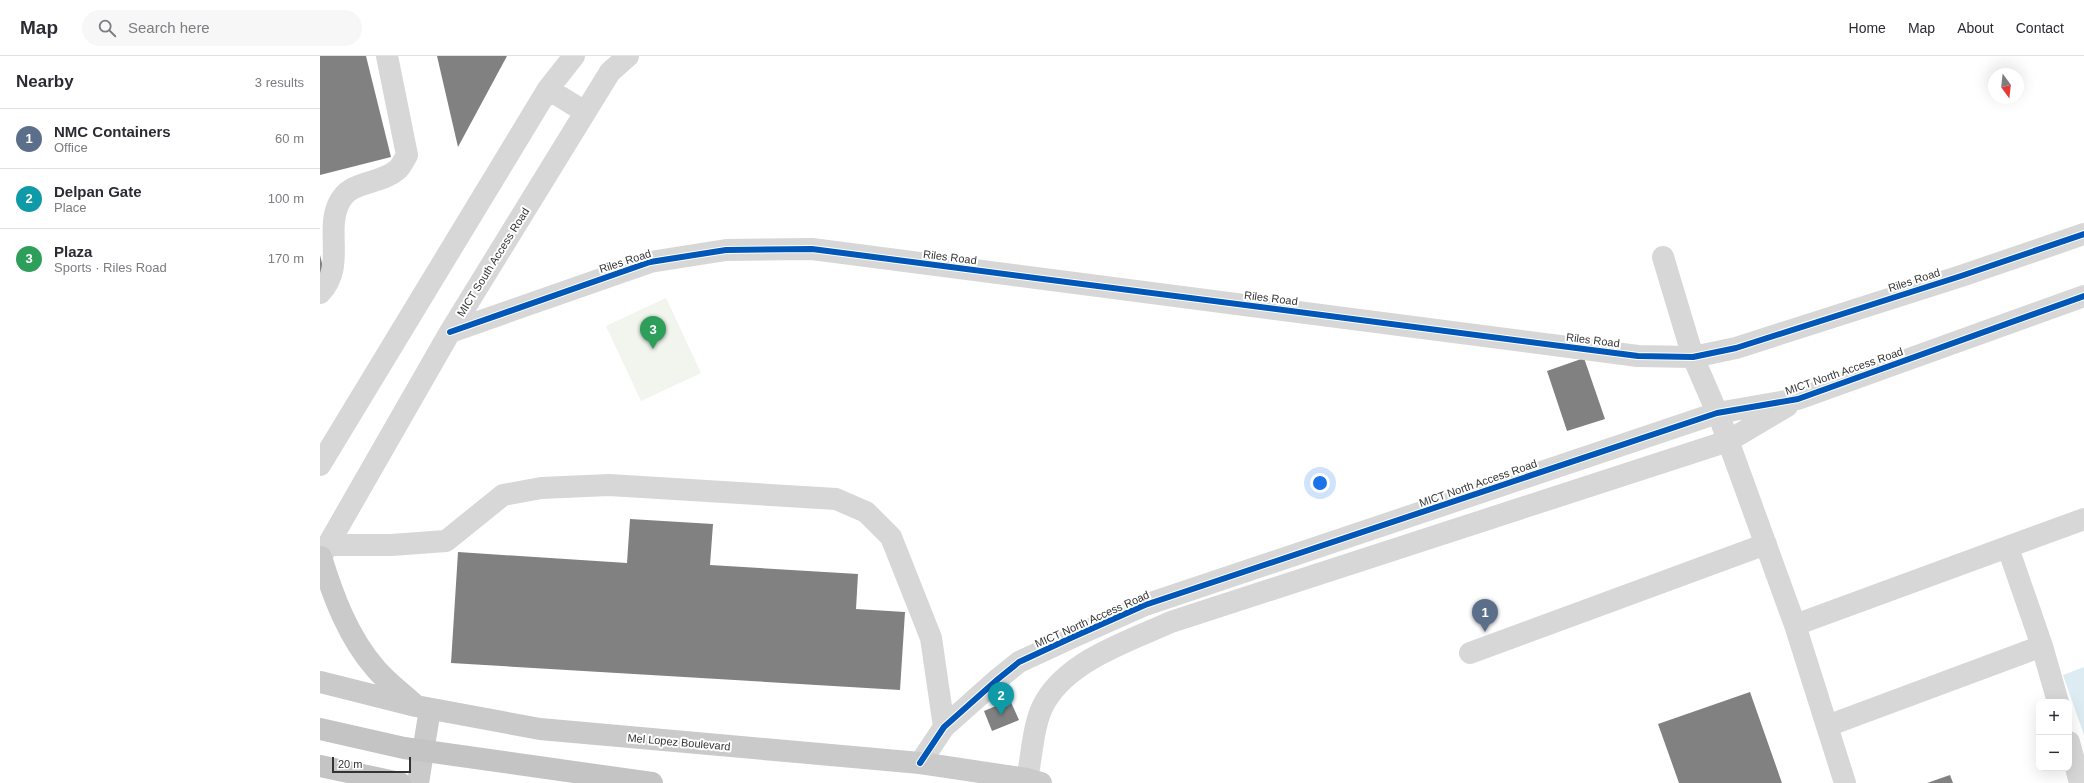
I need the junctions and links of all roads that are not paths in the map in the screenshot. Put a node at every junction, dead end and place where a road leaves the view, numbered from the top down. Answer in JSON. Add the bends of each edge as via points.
{"nodes":[{"id":1,"x":387,"y":56,"type":"edge"},
{"id":2,"x":574,"y":56,"type":"edge"},
{"id":3,"x":628,"y":56,"type":"edge"},
{"id":4,"x":548,"y":89,"type":"junction"},
{"id":5,"x":585,"y":112,"type":"junction"},
{"id":6,"x":2084,"y":234,"type":"edge"},
{"id":7,"x":1663,"y":257,"type":"dead end"},
{"id":8,"x":320,"y":293,"type":"edge"},
{"id":9,"x":2084,"y":296,"type":"edge"},
{"id":10,"x":450,"y":332,"type":"junction"},
{"id":11,"x":1694,"y":357,"type":"junction"},
{"id":12,"x":1798,"y":399,"type":"junction"},
{"id":13,"x":1717,"y":413,"type":"junction"},
{"id":14,"x":1728,"y":441,"type":"junction"},
{"id":15,"x":320,"y":465,"type":"edge"},
{"id":16,"x":2084,"y":519,"type":"edge"},
{"id":17,"x":1766,"y":544,"type":"junction"},
{"id":18,"x":2008,"y":548,"type":"junction"},
{"id":19,"x":323,"y":554,"type":"edge"},
{"id":20,"x":1795,"y":625,"type":"junction"},
{"id":21,"x":2042,"y":646,"type":"junction"},
{"id":22,"x":1470,"y":653,"type":"dead end"},
{"id":23,"x":320,"y":682,"type":"edge"},
{"id":24,"x":2057,"y":699,"type":"edge"},
{"id":25,"x":423,"y":708,"type":"junction"},
{"id":26,"x":1827,"y":726,"type":"junction"},
{"id":27,"x":944,"y":727,"type":"junction"},
{"id":28,"x":320,"y":729,"type":"edge"},
{"id":29,"x":2072,"y":753,"type":"edge"},
{"id":30,"x":920,"y":763,"type":"junction"},
{"id":31,"x":320,"y":766,"type":"edge"},
{"id":32,"x":1034,"y":781,"type":"edge"},
{"id":33,"x":400,"y":783,"type":"edge"},
{"id":34,"x":418,"y":783,"type":"edge"},
{"id":35,"x":652,"y":783,"type":"edge"},
{"id":36,"x":1846,"y":783,"type":"edge"},
{"id":37,"x":2080,"y":783,"type":"edge"}],
"edges":[{"from":1,"to":8,"type":"street","via":[[407,155],[398,170],[384,178],[363,183],[347,191],[338,204],[335,214],[335,259],[326,288]]},
{"from":2,"to":4,"type":"street"},
{"from":3,"to":5,"type":"street","name":"MICT South Access Road","via":[[610,72]]},
{"from":4,"to":5,"type":"street"},
{"from":4,"to":15,"type":"street"},
{"from":5,"to":10,"type":"street","name":"MICT South Access Road"},
{"from":6,"to":11,"type":"street","name":"Riles Road","via":[[1736,348]]},
{"from":7,"to":11,"type":"street"},
{"from":9,"to":12,"type":"street","name":"MICT North Access Road"},
{"from":10,"to":11,"type":"street","name":"Riles Road","via":[[650,262],[726,250],[812,249],[1638,356]]},
{"from":10,"to":19,"type":"street","name":"MICT South Access Road"},
{"from":11,"to":13,"type":"street"},
{"from":12,"to":13,"type":"street","name":"MICT North Access Road"},
{"from":12,"to":14,"type":"street","name":"MICT North Access Road"},
{"from":13,"to":14,"type":"street"},
{"from":13,"to":27,"type":"street","name":"MICT North Access Road","via":[[1145,605],[1020,662]]},
{"from":14,"to":17,"type":"street"},
{"from":14,"to":32,"type":"street","name":"MICT North Access Road","via":[[1171,622],[1091,658],[1063,680],[1045,702],[1038,721]]},
{"from":16,"to":18,"type":"street"},
{"from":17,"to":20,"type":"street"},
{"from":17,"to":22,"type":"street"},
{"from":18,"to":20,"type":"street"},
{"from":18,"to":21,"type":"street"},
{"from":19,"to":25,"type":"main road","via":[[340,609],[358,643],[376,669]]},
{"from":19,"to":27,"type":"street","via":[[446,541],[502,496],[541,488],[610,485],[836,499],[866,512],[891,538],[931,638]]},
{"from":20,"to":26,"type":"street"},
{"from":21,"to":24,"type":"street"},
{"from":21,"to":26,"type":"street"},
{"from":23,"to":25,"type":"main road","name":"Mel Lopez Boulevard"},
{"from":25,"to":30,"type":"main road","name":"Mel Lopez Boulevard","via":[[540,729]]},
{"from":25,"to":34,"type":"main road"},
{"from":26,"to":36,"type":"street"},
{"from":27,"to":30,"type":"street","name":"MICT North Access Road"},
{"from":28,"to":35,"type":"highway","bridge":true,"via":[[404,748]]},
{"from":29,"to":37,"type":"street"},
{"from":30,"to":32,"type":"main road","name":"Mel Lopez Boulevard"},
{"from":31,"to":33,"type":"highway"}]}
